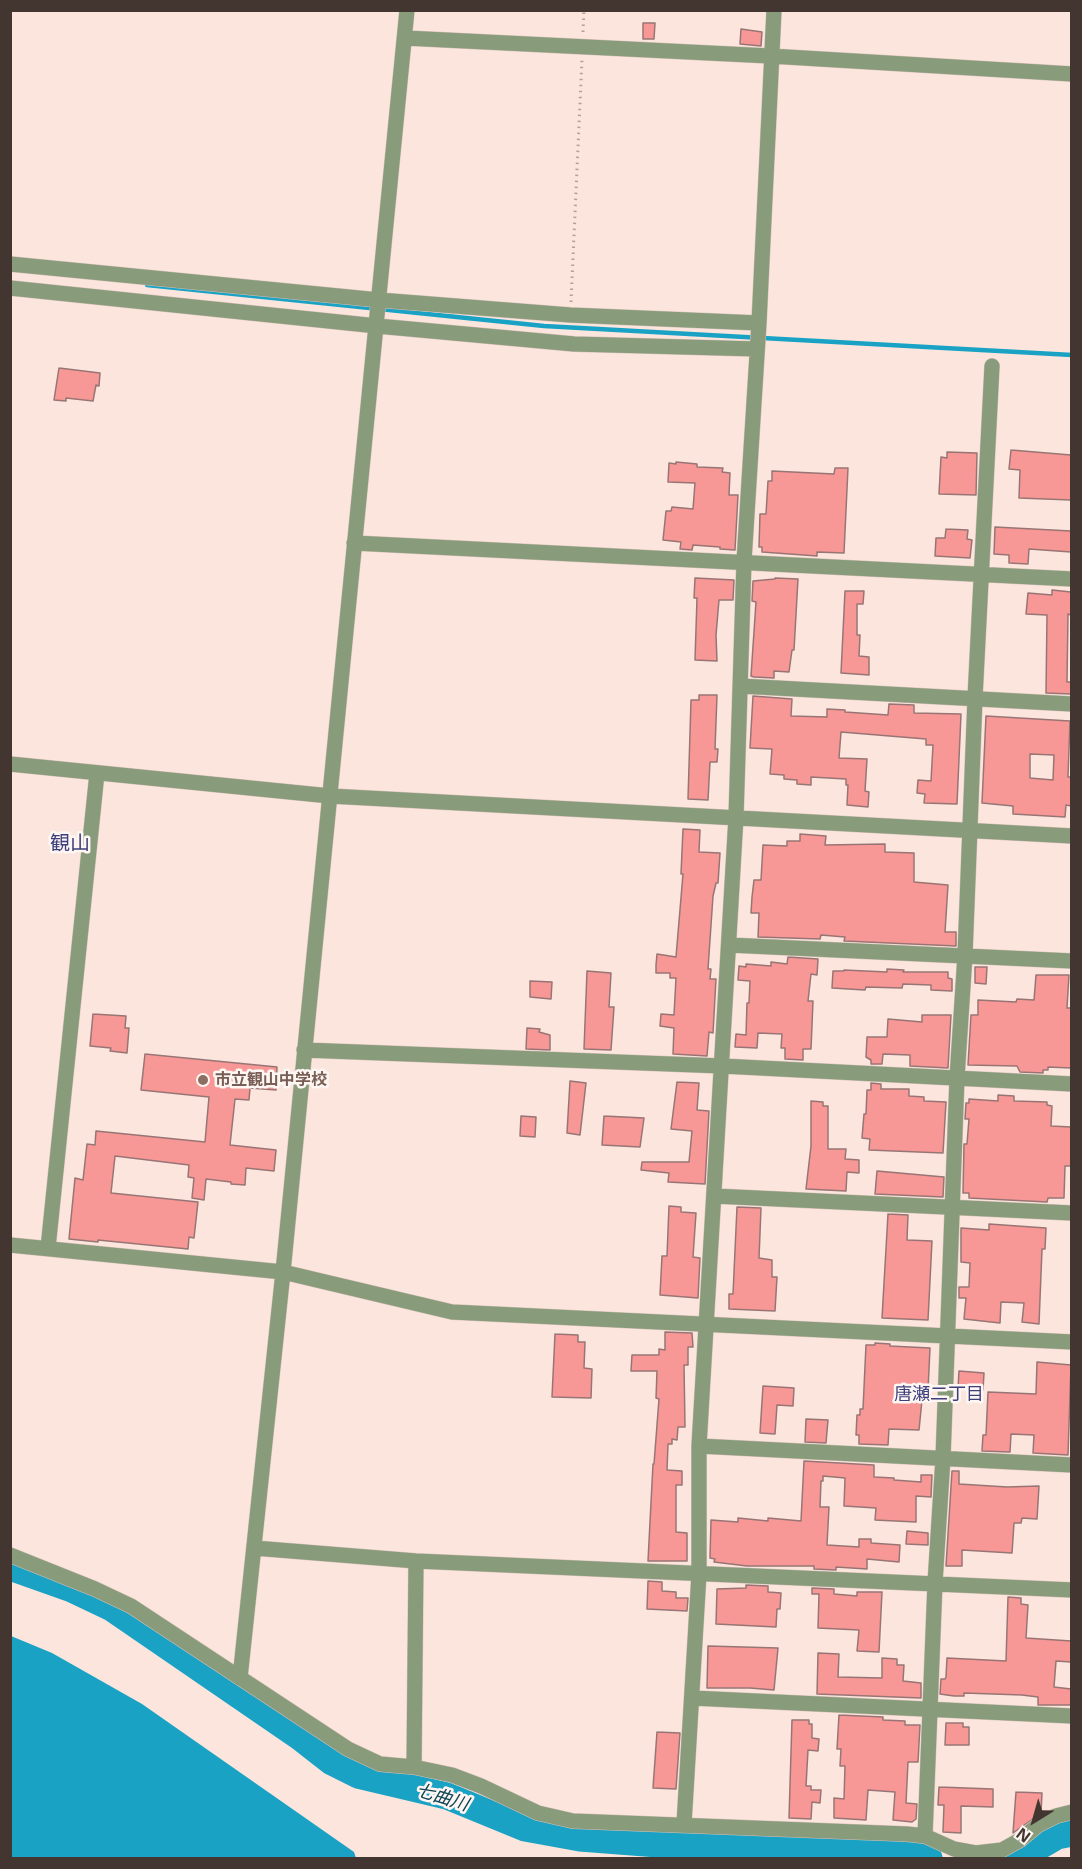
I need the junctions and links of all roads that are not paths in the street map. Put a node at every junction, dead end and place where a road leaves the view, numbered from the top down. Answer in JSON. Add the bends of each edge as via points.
{"nodes":[{"id":1,"x":407,"y":10,"type":"edge"},
{"id":2,"x":774,"y":10,"type":"edge"},
{"id":3,"x":405,"y":38,"type":"junction"},
{"id":4,"x":770,"y":56,"type":"junction"},
{"id":5,"x":1071,"y":74,"type":"edge"},
{"id":6,"x":10,"y":264,"type":"edge"},
{"id":7,"x":10,"y":288,"type":"edge"},
{"id":8,"x":379,"y":300,"type":"junction"},
{"id":9,"x":759,"y":323,"type":"junction"},
{"id":10,"x":377,"y":326,"type":"junction"},
{"id":11,"x":757,"y":349,"type":"junction"},
{"id":12,"x":992,"y":366,"type":"dead end"},
{"id":13,"x":354,"y":543,"type":"junction"},
{"id":14,"x":744,"y":561,"type":"junction"},
{"id":15,"x":981,"y":575,"type":"junction"},
{"id":16,"x":1071,"y":579,"type":"edge"},
{"id":17,"x":740,"y":686,"type":"junction"},
{"id":18,"x":975,"y":698,"type":"junction"},
{"id":19,"x":1071,"y":704,"type":"edge"},
{"id":20,"x":10,"y":764,"type":"edge"},
{"id":21,"x":97,"y":773,"type":"junction"},
{"id":22,"x":330,"y":796,"type":"junction"},
{"id":23,"x":736,"y":817,"type":"junction"},
{"id":24,"x":971,"y":831,"type":"junction"},
{"id":25,"x":1071,"y":836,"type":"edge"},
{"id":26,"x":729,"y":945,"type":"junction"},
{"id":27,"x":965,"y":955,"type":"junction"},
{"id":28,"x":1071,"y":961,"type":"edge"},
{"id":29,"x":304,"y":1050,"type":"junction"},
{"id":30,"x":722,"y":1066,"type":"junction"},
{"id":31,"x":957,"y":1078,"type":"junction"},
{"id":32,"x":1071,"y":1084,"type":"edge"},
{"id":33,"x":714,"y":1196,"type":"junction"},
{"id":34,"x":953,"y":1207,"type":"junction"},
{"id":35,"x":1071,"y":1213,"type":"edge"},
{"id":36,"x":10,"y":1245,"type":"edge"},
{"id":37,"x":48,"y":1248,"type":"junction"},
{"id":38,"x":283,"y":1272,"type":"junction"},
{"id":39,"x":707,"y":1324,"type":"junction"},
{"id":40,"x":948,"y":1336,"type":"junction"},
{"id":41,"x":1071,"y":1342,"type":"edge"},
{"id":42,"x":699,"y":1446,"type":"junction"},
{"id":43,"x":943,"y":1458,"type":"junction"},
{"id":44,"x":1071,"y":1465,"type":"edge"},
{"id":45,"x":254,"y":1548,"type":"junction"},
{"id":46,"x":10,"y":1555,"type":"edge"},
{"id":47,"x":416,"y":1561,"type":"junction"},
{"id":48,"x":699,"y":1574,"type":"junction"},
{"id":49,"x":935,"y":1583,"type":"junction"},
{"id":50,"x":1071,"y":1590,"type":"edge"},
{"id":51,"x":240,"y":1678,"type":"junction"},
{"id":52,"x":692,"y":1698,"type":"junction"},
{"id":53,"x":931,"y":1709,"type":"junction"},
{"id":54,"x":1071,"y":1716,"type":"edge"},
{"id":55,"x":414,"y":1767,"type":"junction"},
{"id":56,"x":1071,"y":1812,"type":"edge"},
{"id":57,"x":684,"y":1824,"type":"junction"},
{"id":58,"x":925,"y":1836,"type":"junction"}],
"edges":[{"from":1,"to":3,"type":"street"},
{"from":2,"to":4,"type":"street"},
{"from":3,"to":4,"type":"street"},
{"from":3,"to":8,"type":"street"},
{"from":4,"to":5,"type":"street"},
{"from":4,"to":9,"type":"street"},
{"from":6,"to":8,"type":"street"},
{"from":7,"to":10,"type":"street"},
{"from":8,"to":9,"type":"street","via":[[570,315]]},
{"from":8,"to":10,"type":"street"},
{"from":9,"to":11,"type":"street"},
{"from":10,"to":11,"type":"street","via":[[574,344]]},
{"from":10,"to":13,"type":"street"},
{"from":11,"to":14,"type":"street"},
{"from":12,"to":15,"type":"street"},
{"from":13,"to":14,"type":"street"},
{"from":13,"to":22,"type":"street"},
{"from":14,"to":15,"type":"street"},
{"from":14,"to":17,"type":"street"},
{"from":15,"to":16,"type":"street"},
{"from":15,"to":18,"type":"street"},
{"from":17,"to":18,"type":"street"},
{"from":17,"to":23,"type":"street"},
{"from":18,"to":19,"type":"street"},
{"from":18,"to":24,"type":"street"},
{"from":20,"to":21,"type":"street"},
{"from":21,"to":22,"type":"street"},
{"from":21,"to":37,"type":"street"},
{"from":22,"to":23,"type":"street"},
{"from":22,"to":29,"type":"street"},
{"from":23,"to":24,"type":"street"},
{"from":23,"to":26,"type":"street"},
{"from":24,"to":25,"type":"street"},
{"from":24,"to":27,"type":"street"},
{"from":26,"to":27,"type":"street"},
{"from":26,"to":30,"type":"street"},
{"from":27,"to":28,"type":"street"},
{"from":27,"to":31,"type":"street"},
{"from":29,"to":30,"type":"street"},
{"from":29,"to":38,"type":"street"},
{"from":30,"to":31,"type":"street"},
{"from":30,"to":33,"type":"street"},
{"from":31,"to":32,"type":"street"},
{"from":31,"to":34,"type":"street"},
{"from":33,"to":34,"type":"street"},
{"from":33,"to":39,"type":"street"},
{"from":34,"to":35,"type":"street"},
{"from":34,"to":40,"type":"street"},
{"from":36,"to":37,"type":"street"},
{"from":37,"to":38,"type":"street"},
{"from":38,"to":39,"type":"street","via":[[452,1312]]},
{"from":38,"to":45,"type":"street"},
{"from":39,"to":40,"type":"street"},
{"from":39,"to":42,"type":"street"},
{"from":40,"to":41,"type":"street"},
{"from":40,"to":43,"type":"street"},
{"from":42,"to":43,"type":"street"},
{"from":42,"to":48,"type":"street"},
{"from":43,"to":44,"type":"street"},
{"from":43,"to":49,"type":"street"},
{"from":45,"to":47,"type":"street"},
{"from":45,"to":51,"type":"street"},
{"from":46,"to":51,"type":"street","via":[[131,1606]]},
{"from":47,"to":48,"type":"street"},
{"from":47,"to":55,"type":"street"},
{"from":48,"to":49,"type":"street"},
{"from":48,"to":52,"type":"street"},
{"from":49,"to":50,"type":"street"},
{"from":49,"to":53,"type":"street"},
{"from":51,"to":55,"type":"street","via":[[348,1749],[380,1764]]},
{"from":52,"to":53,"type":"street"},
{"from":52,"to":57,"type":"street"},
{"from":53,"to":54,"type":"street"},
{"from":53,"to":58,"type":"street"},
{"from":55,"to":57,"type":"street","via":[[453,1775],[538,1813],[573,1821]]},
{"from":56,"to":58,"type":"street","via":[[1056,1816],[1002,1850],[976,1853],[954,1849]]},
{"from":57,"to":58,"type":"street"}]}
